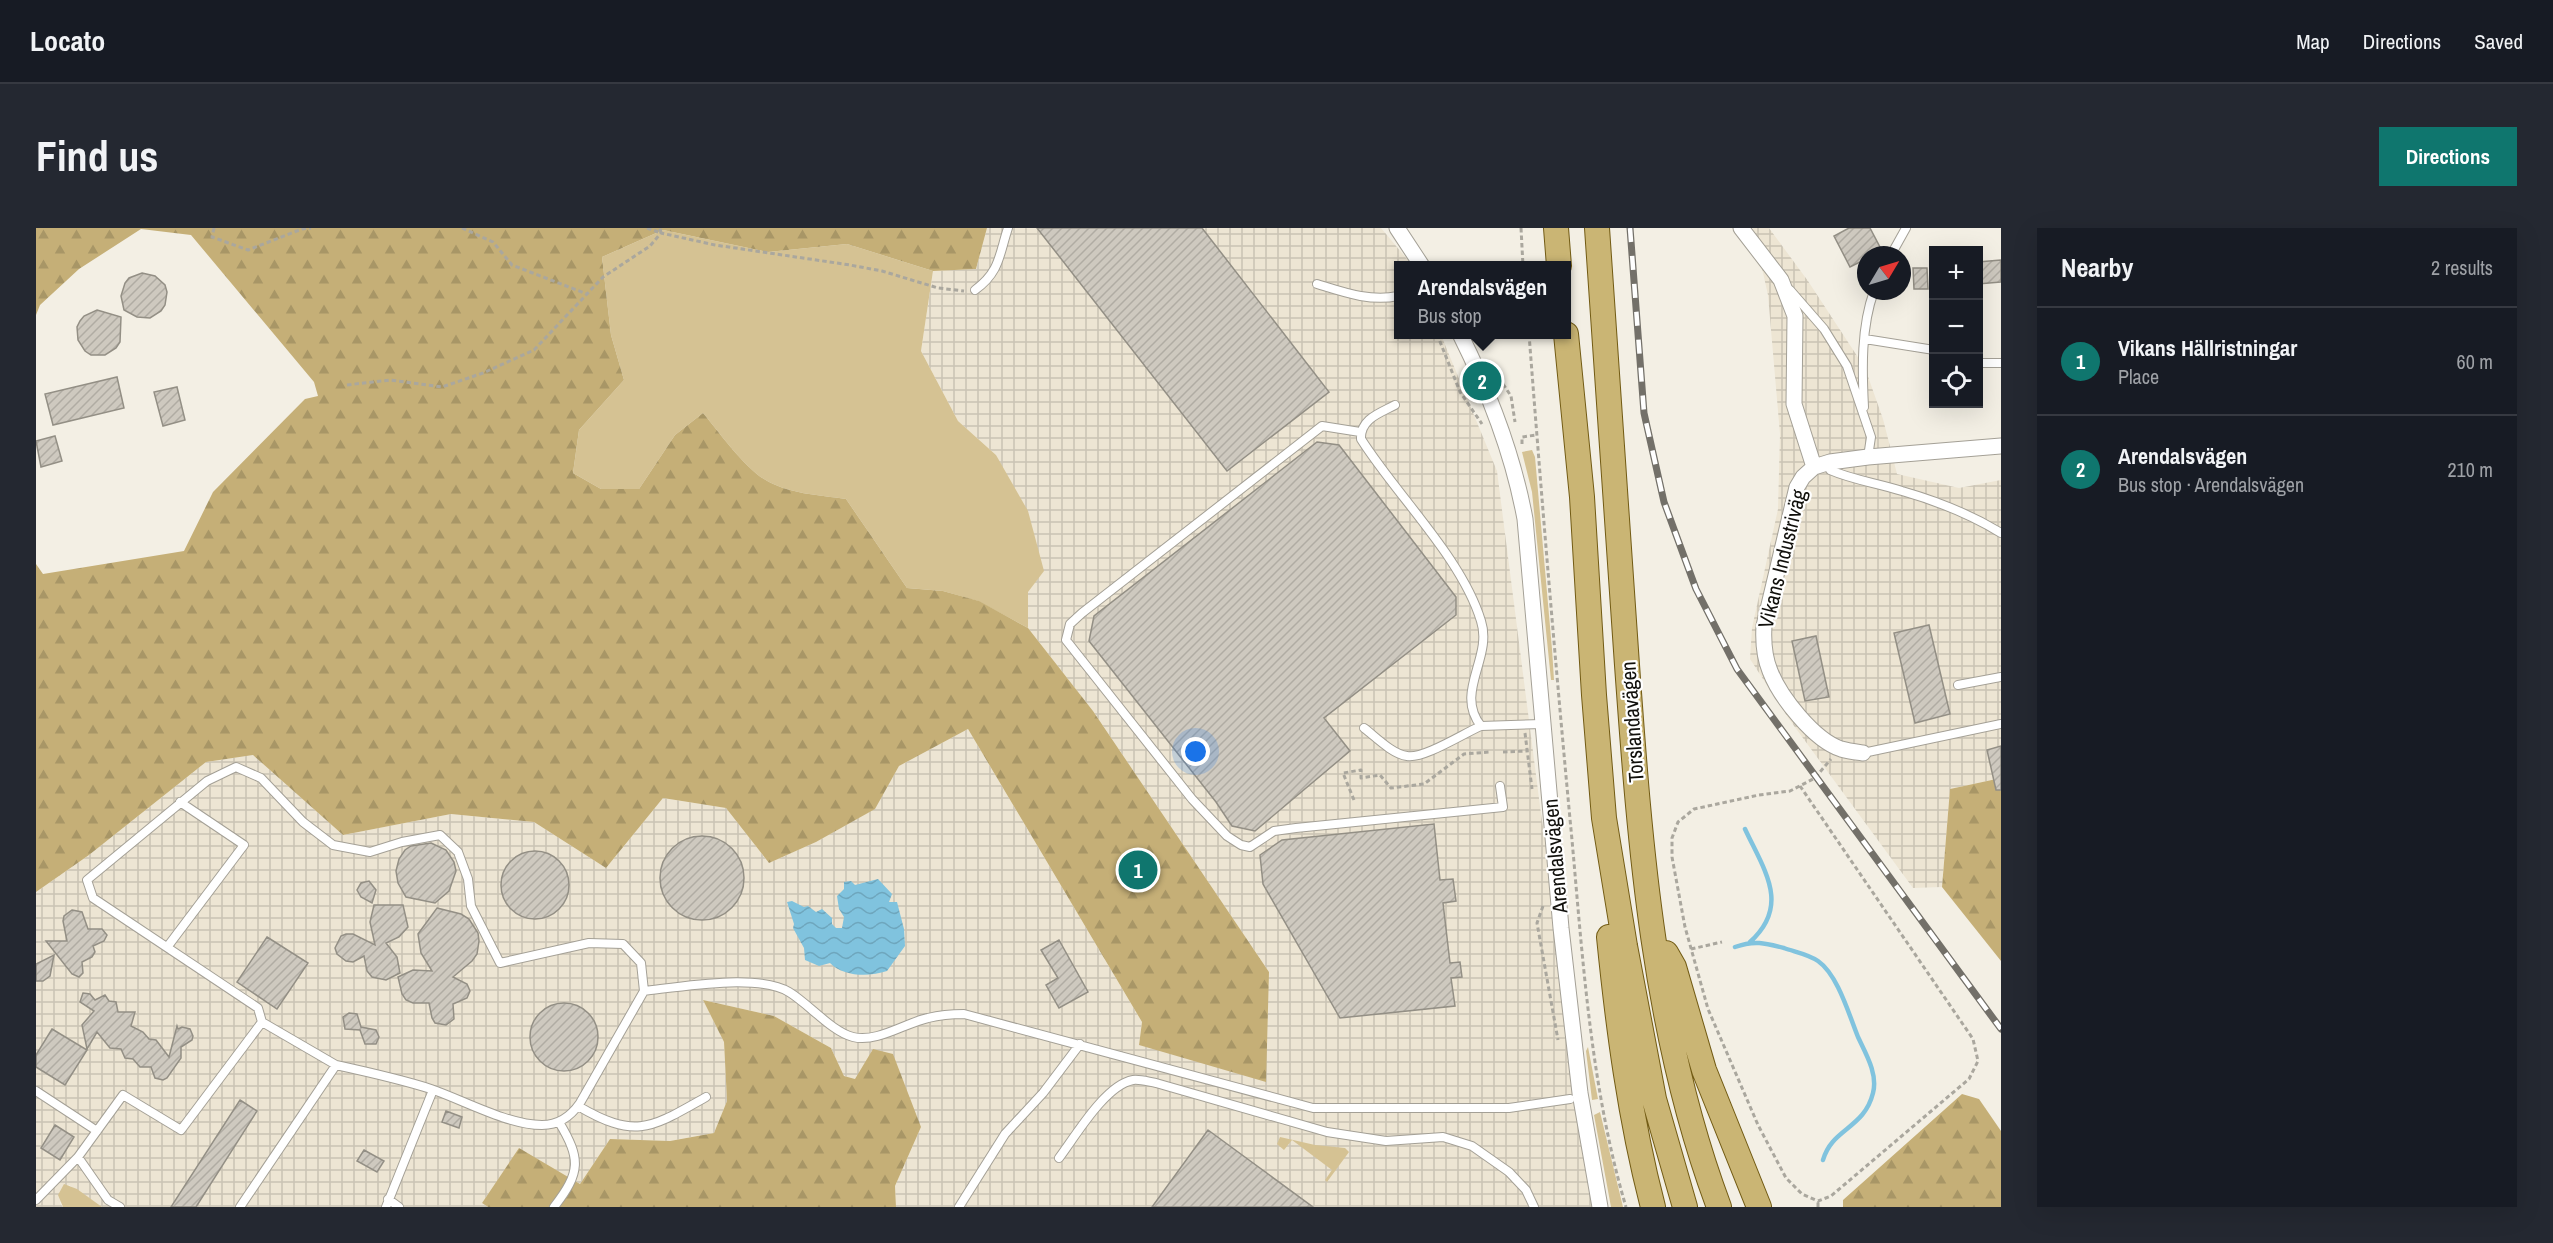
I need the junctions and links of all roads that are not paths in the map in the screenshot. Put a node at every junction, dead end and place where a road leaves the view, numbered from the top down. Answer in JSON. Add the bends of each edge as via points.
{"nodes":[{"id":1,"x":1008,"y":228,"type":"edge"},
{"id":2,"x":1397,"y":228,"type":"edge"},
{"id":3,"x":1556,"y":228,"type":"edge"},
{"id":4,"x":1597,"y":228,"type":"edge"},
{"id":5,"x":1741,"y":228,"type":"edge"},
{"id":6,"x":1906,"y":228,"type":"edge"},
{"id":7,"x":1896,"y":246,"type":"edge"},
{"id":8,"x":1419,"y":261,"type":"edge"},
{"id":9,"x":1558,"y":261,"type":"edge"},
{"id":10,"x":1781,"y":280,"type":"junction"},
{"id":11,"x":1317,"y":284,"type":"dead end"},
{"id":12,"x":975,"y":290,"type":"road end"},
{"id":13,"x":1394,"y":297,"type":"edge"},
{"id":14,"x":1871,"y":300,"type":"edge"},
{"id":15,"x":1462,"y":339,"type":"edge"},
{"id":16,"x":1566,"y":339,"type":"edge"},
{"id":17,"x":1865,"y":339,"type":"junction"},
{"id":18,"x":1929,"y":349,"type":"edge"},
{"id":19,"x":1983,"y":363,"type":"edge"},
{"id":20,"x":2001,"y":363,"type":"edge"},
{"id":21,"x":1395,"y":405,"type":"dead end"},
{"id":22,"x":1864,"y":415,"type":"junction"},
{"id":23,"x":1360,"y":432,"type":"junction"},
{"id":24,"x":2001,"y":447,"type":"edge"},
{"id":25,"x":1868,"y":457,"type":"junction"},
{"id":26,"x":1830,"y":462,"type":"junction"},
{"id":27,"x":1814,"y":467,"type":"junction"},
{"id":28,"x":2001,"y":533,"type":"edge"},
{"id":29,"x":2001,"y":677,"type":"edge"},
{"id":30,"x":1958,"y":686,"type":"dead end"},
{"id":31,"x":1542,"y":724,"type":"junction"},
{"id":32,"x":2001,"y":724,"type":"edge"},
{"id":33,"x":1481,"y":726,"type":"junction"},
{"id":34,"x":1364,"y":728,"type":"dead end"},
{"id":35,"x":1863,"y":753,"type":"joint"},
{"id":36,"x":1500,"y":786,"type":"dead end"},
{"id":37,"x":180,"y":802,"type":"junction"},
{"id":38,"x":1604,"y":818,"type":"junction"},
{"id":39,"x":1651,"y":924,"type":"junction"},
{"id":40,"x":168,"y":946,"type":"junction"},
{"id":41,"x":644,"y":991,"type":"junction"},
{"id":42,"x":262,"y":1022,"type":"junction"},
{"id":43,"x":1080,"y":1044,"type":"junction"},
{"id":44,"x":336,"y":1065,"type":"junction"},
{"id":45,"x":433,"y":1090,"type":"junction"},
{"id":46,"x":36,"y":1091,"type":"edge"},
{"id":47,"x":706,"y":1097,"type":"dead end"},
{"id":48,"x":1570,"y":1099,"type":"dead end"},
{"id":49,"x":578,"y":1106,"type":"junction"},
{"id":50,"x":559,"y":1122,"type":"junction"},
{"id":51,"x":97,"y":1131,"type":"junction"},
{"id":52,"x":78,"y":1157,"type":"junction"},
{"id":53,"x":1059,"y":1158,"type":"dead end"},
{"id":54,"x":37,"y":1197,"type":"edge"},
{"id":55,"x":387,"y":1203,"type":"edge"},
{"id":56,"x":41,"y":1207,"type":"edge"},
{"id":57,"x":120,"y":1207,"type":"edge"},
{"id":58,"x":240,"y":1207,"type":"edge"},
{"id":59,"x":399,"y":1207,"type":"edge"},
{"id":60,"x":555,"y":1207,"type":"edge"},
{"id":61,"x":959,"y":1207,"type":"edge"},
{"id":62,"x":1534,"y":1207,"type":"edge"},
{"id":63,"x":1600,"y":1207,"type":"edge"},
{"id":64,"x":1653,"y":1207,"type":"edge"},
{"id":65,"x":1686,"y":1207,"type":"edge"},
{"id":66,"x":1719,"y":1207,"type":"edge"},
{"id":67,"x":1759,"y":1207,"type":"edge"}],
"edges":[{"from":1,"to":12,"type":"lane","via":[[994,272]]},
{"from":2,"to":8,"type":"street"},
{"from":3,"to":9,"type":"main road"},
{"from":4,"to":39,"type":"main road","name":"Torslandavägen","via":[[1634,760]]},
{"from":5,"to":10,"type":"street","name":"Vikans Industriväg"},
{"from":6,"to":7,"type":"lane"},
{"from":10,"to":22,"type":"lane","name":"Vikans Industriväg","via":[[1824,329],[1847,366]]},
{"from":10,"to":27,"type":"street","name":"Vikans Industriväg","via":[[1795,316],[1794,404]]},
{"from":11,"to":13,"type":"lane","via":[[1355,296]]},
{"from":14,"to":17,"type":"lane"},
{"from":15,"to":31,"type":"street","name":"Arendalsvägen","via":[[1491,400],[1518,481],[1530,564]]},
{"from":16,"to":38,"type":"main road","name":"Torslandavägen","via":[[1582,497]]},
{"from":17,"to":18,"type":"lane"},
{"from":17,"to":22,"type":"lane"},
{"from":19,"to":20,"type":"lane"},
{"from":21,"to":23,"type":"lane","via":[[1367,420]]},
{"from":22,"to":25,"type":"lane","name":"Vikans Industriväg","via":[[1871,437]]},
{"from":23,"to":33,"type":"lane","via":[[1372,456],[1469,590],[1482,623],[1483,644],[1469,703]]},
{"from":23,"to":36,"type":"lane","via":[[1322,426],[1082,613],[1070,624],[1066,640],[1192,799],[1227,836],[1241,845],[1250,847],[1275,831],[1503,807]]},
{"from":24,"to":25,"type":"street","name":"Vikans Industriväg"},
{"from":25,"to":26,"type":"street","name":"Vikans Industriväg"},
{"from":26,"to":27,"type":"street","name":"Vikans Industriväg"},
{"from":26,"to":28,"type":"lane","via":[[1830,470],[1848,478],[1941,503]]},
{"from":27,"to":35,"type":"street","name":"Vikans Industriväg","via":[[1797,487],[1764,626],[1763,647],[1770,673],[1806,725],[1840,749]]},
{"from":29,"to":30,"type":"lane"},
{"from":31,"to":33,"type":"lane"},
{"from":31,"to":63,"type":"street","name":"Arendalsvägen","via":[[1580,1093]]},
{"from":32,"to":35,"type":"lane","name":"Vikans Industriväg"},
{"from":33,"to":34,"type":"lane","via":[[1420,755],[1407,757]]},
{"from":37,"to":40,"type":"lane","via":[[244,845]]},
{"from":37,"to":40,"type":"lane","via":[[87,880],[93,898]]},
{"from":37,"to":41,"type":"lane","via":[[207,781],[236,767],[261,778],[303,822],[333,845],[370,852],[440,835],[458,852],[468,879],[471,906],[500,963],[589,944],[623,944],[641,963]]},
{"from":38,"to":64,"type":"main road","via":[[1600,850],[1612,969],[1642,1164]]},
{"from":38,"to":65,"type":"main road","name":"Torslandavägen","via":[[1654,1098]]},
{"from":39,"to":66,"type":"main road","name":"Torslandavägen","via":[[1675,1062]]},
{"from":39,"to":67,"type":"main road","via":[[1674,967],[1704,1070]]},
{"from":40,"to":42,"type":"lane","via":[[258,1008]]},
{"from":41,"to":43,"type":"lane","via":[[728,983],[767,985],[787,990],[843,1034],[854,1038],[875,1036],[927,1018],[964,1014]]},
{"from":41,"to":49,"type":"lane"},
{"from":42,"to":44,"type":"lane"},
{"from":42,"to":51,"type":"lane","via":[[181,1130],[123,1095]]},
{"from":43,"to":48,"type":"lane","via":[[1313,1108],[1509,1108]]},
{"from":43,"to":61,"type":"lane","via":[[1005,1134]]},
{"from":44,"to":45,"type":"lane"},
{"from":44,"to":58,"type":"lane"},
{"from":45,"to":50,"type":"lane","via":[[525,1122]]},
{"from":45,"to":55,"type":"lane"},
{"from":46,"to":51,"type":"lane"},
{"from":47,"to":49,"type":"lane","via":[[666,1120],[636,1128],[611,1124]]},
{"from":49,"to":50,"type":"lane"},
{"from":50,"to":60,"type":"lane","via":[[572,1143],[576,1169]]},
{"from":51,"to":52,"type":"lane"},
{"from":52,"to":54,"type":"lane"},
{"from":52,"to":57,"type":"lane","via":[[108,1200]]},
{"from":53,"to":62,"type":"lane","via":[[1106,1097],[1134,1080],[1327,1132],[1386,1141],[1443,1137],[1472,1146],[1509,1172],[1526,1190]]},
{"from":54,"to":56,"type":"lane"},
{"from":55,"to":59,"type":"lane"}]}
